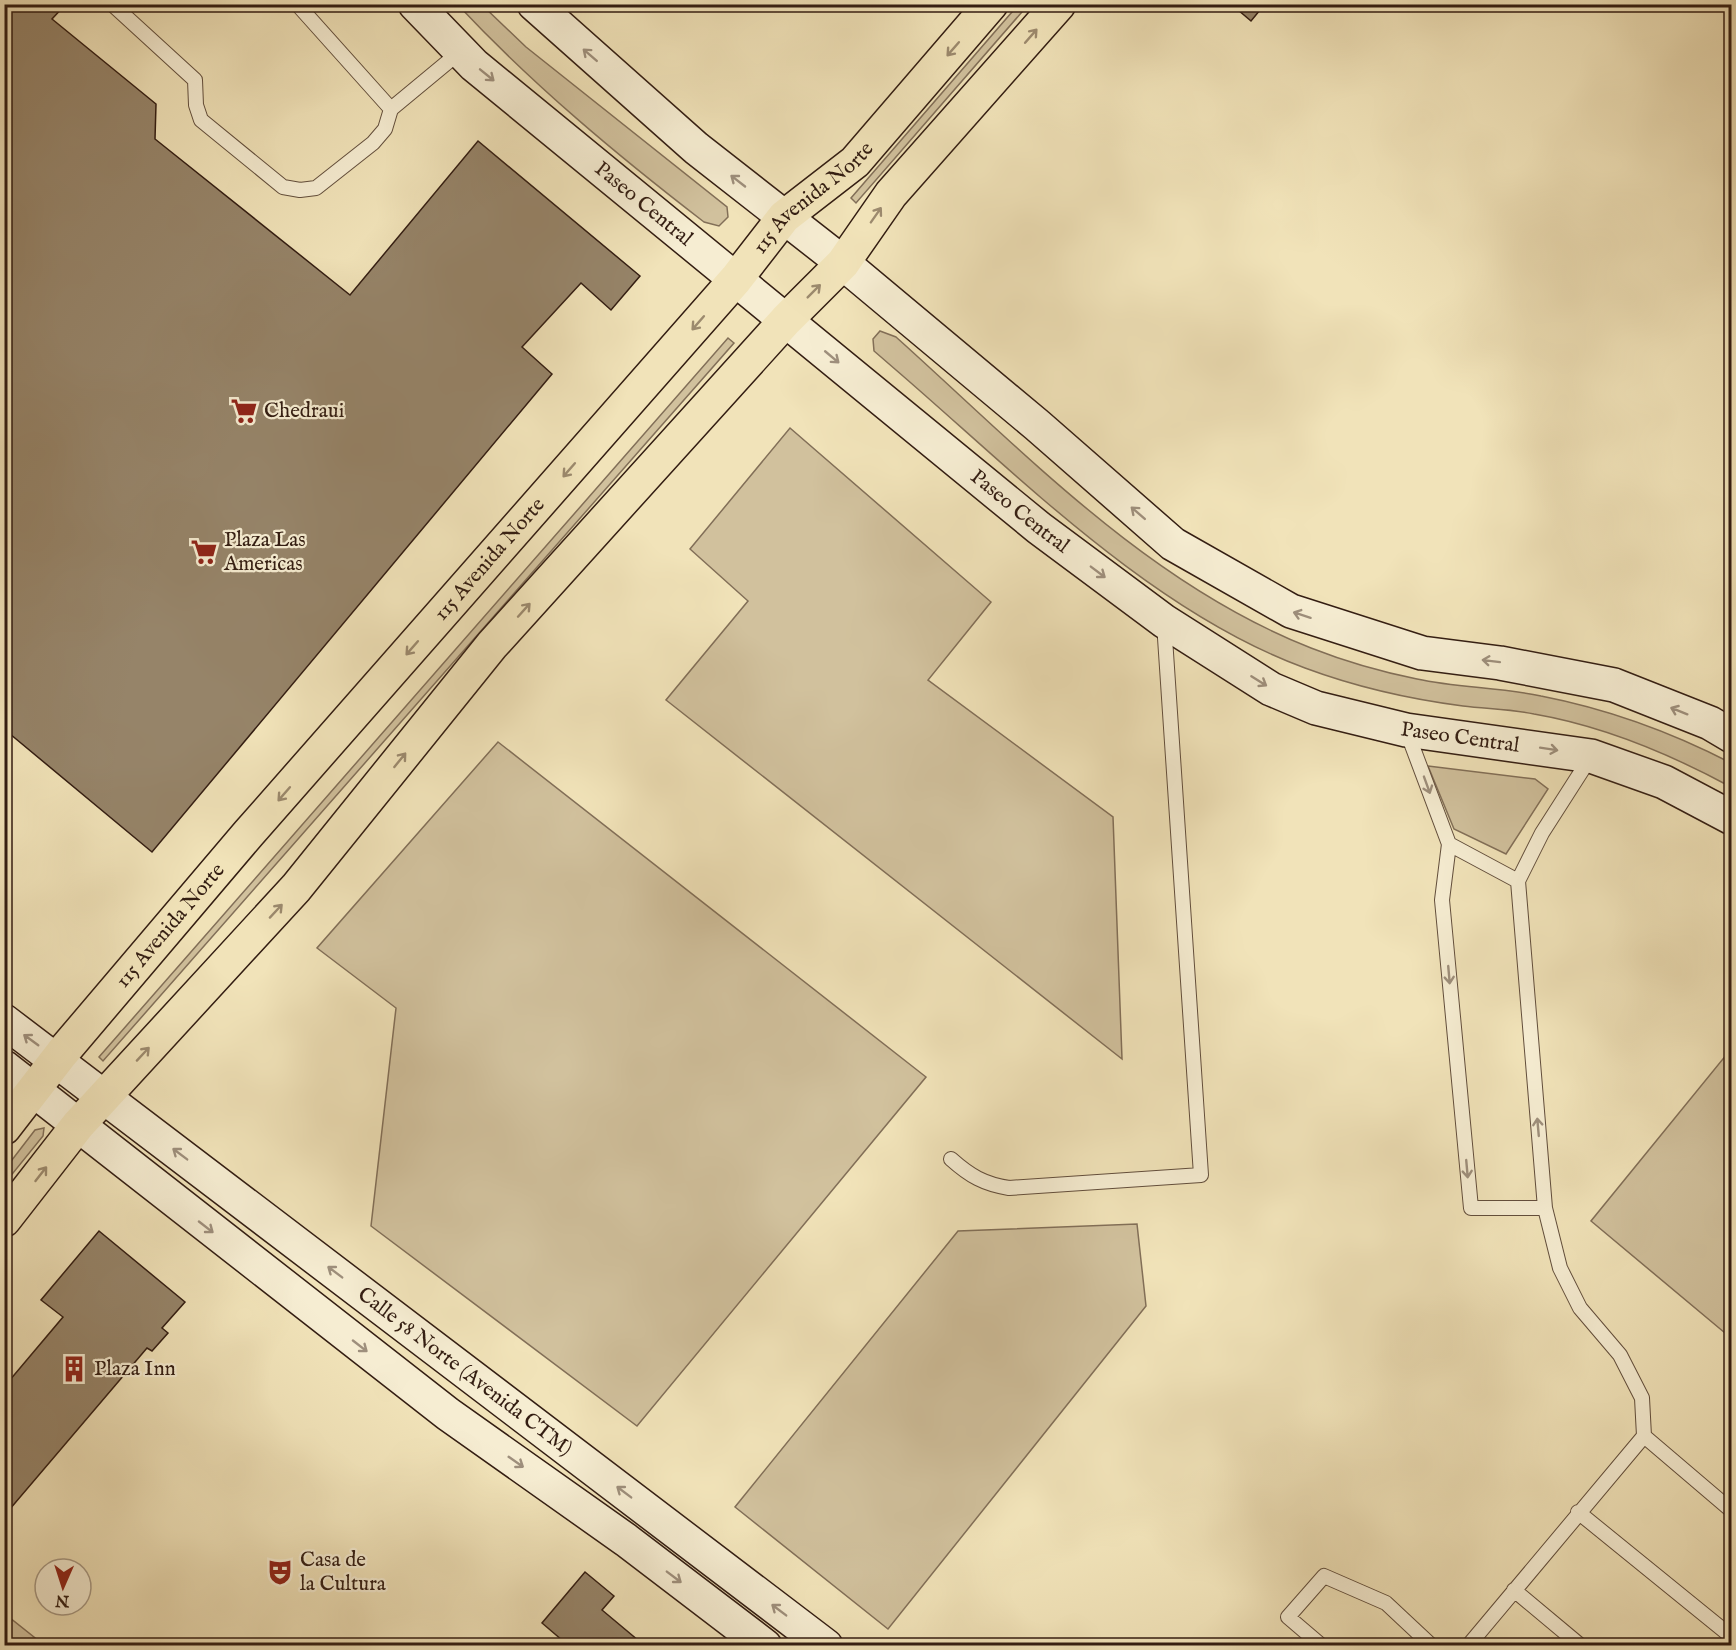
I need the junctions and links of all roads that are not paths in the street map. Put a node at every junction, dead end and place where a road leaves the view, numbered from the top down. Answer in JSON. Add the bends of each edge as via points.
{"nodes":[{"id":1,"x":112,"y":4,"type":"edge"},
{"id":2,"x":297,"y":4,"type":"edge"},
{"id":3,"x":415,"y":4,"type":"edge"},
{"id":4,"x":534,"y":4,"type":"edge"},
{"id":5,"x":991,"y":4,"type":"edge"},
{"id":6,"x":1059,"y":4,"type":"edge"},
{"id":7,"x":461,"y":51,"type":"junction"},
{"id":8,"x":391,"y":109,"type":"junction"},
{"id":9,"x":784,"y":218,"type":"junction"},
{"id":10,"x":843,"y":263,"type":"junction"},
{"id":11,"x":736,"y":279,"type":"junction"},
{"id":12,"x":786,"y":320,"type":"junction"},
{"id":13,"x":1164,"y":621,"type":"junction"},
{"id":14,"x":1406,"y":730,"type":"junction"},
{"id":15,"x":1731,"y":736,"type":"edge"},
{"id":16,"x":1591,"y":756,"type":"junction"},
{"id":17,"x":1731,"y":818,"type":"edge"},
{"id":18,"x":1449,"y":844,"type":"junction"},
{"id":19,"x":1518,"y":881,"type":"junction"},
{"id":20,"x":4,"y":1021,"type":"edge"},
{"id":21,"x":57,"y":1060,"type":"junction"},
{"id":22,"x":4,"y":1067,"type":"edge"},
{"id":23,"x":35,"y":1091,"type":"junction"},
{"id":24,"x":104,"y":1097,"type":"junction"},
{"id":25,"x":78,"y":1125,"type":"junction"},
{"id":26,"x":4,"y":1128,"type":"edge"},
{"id":27,"x":951,"y":1159,"type":"dead end"},
{"id":28,"x":1545,"y":1208,"type":"junction"},
{"id":29,"x":4,"y":1220,"type":"edge"},
{"id":30,"x":1644,"y":1436,"type":"junction"},
{"id":31,"x":1731,"y":1511,"type":"edge"},
{"id":32,"x":1578,"y":1512,"type":"junction"},
{"id":33,"x":1514,"y":1590,"type":"junction"},
{"id":34,"x":1731,"y":1637,"type":"edge"},
{"id":35,"x":765,"y":1646,"type":"edge"},
{"id":36,"x":826,"y":1646,"type":"edge"},
{"id":37,"x":1322,"y":1646,"type":"edge"},
{"id":38,"x":1432,"y":1646,"type":"edge"},
{"id":39,"x":1468,"y":1646,"type":"edge"},
{"id":40,"x":1581,"y":1646,"type":"edge"}],
"edges":[{"from":1,"to":8,"type":"lane","via":[[195,80],[201,120],[283,187],[316,188],[373,143],[385,129]]},
{"from":2,"to":8,"type":"lane"},
{"from":3,"to":7,"type":"main road","name":"Paseo Central"},
{"from":9,"to":4,"type":"main road","one_way":true,"via":[[696,148]]},
{"from":5,"to":9,"type":"main road","name":"115 Avenida Norte","one_way":true,"via":[[855,162]]},
{"from":10,"to":6,"type":"main road","one_way":true,"via":[[891,194]]},
{"from":7,"to":8,"type":"lane"},
{"from":7,"to":11,"type":"main road","name":"Paseo Central","one_way":true},
{"from":9,"to":10,"type":"main road"},
{"from":9,"to":11,"type":"main road","name":"115 Avenida Norte"},
{"from":12,"to":10,"type":"main road","one_way":true},
{"from":15,"to":10,"type":"main road","one_way":true,"via":[[1710,723],[1614,685],[1422,653],[1291,611],[1173,544]]},
{"from":11,"to":12,"type":"main road","name":"Paseo Central"},
{"from":11,"to":21,"type":"main road","name":"115 Avenida Norte","one_way":true,"via":[[256,825]]},
{"from":12,"to":13,"type":"main road","name":"Paseo Central","one_way":true,"via":[[1039,528]]},
{"from":24,"to":12,"type":"main road","one_way":true,"via":[[296,888],[492,645]]},
{"from":13,"to":14,"type":"main road","name":"Paseo Central","one_way":true,"via":[[1271,689],[1316,708]]},
{"from":13,"to":27,"type":"lane","via":[[1201,1174],[1009,1188],[987,1185]]},
{"from":14,"to":16,"type":"main road","name":"Paseo Central","one_way":true},
{"from":14,"to":18,"type":"lane","one_way":true},
{"from":16,"to":17,"type":"main road","name":"Paseo Central","via":[[1664,782]]},
{"from":16,"to":19,"type":"lane","via":[[1542,833]]},
{"from":18,"to":19,"type":"lane"},
{"from":18,"to":28,"type":"lane","one_way":true,"via":[[1442,900],[1471,1208]]},
{"from":28,"to":19,"type":"lane","one_way":true},
{"from":21,"to":20,"type":"main road","name":"Calle 58 Norte (Avenida CTM)","one_way":true},
{"from":21,"to":23,"type":"main road","name":"115 Avenida Norte"},
{"from":21,"to":24,"type":"main road","name":"Calle 58 Norte (Avenida CTM)"},
{"from":22,"to":23,"type":"main road","name":"Calle 58 Norte (Avenida CTM)"},
{"from":23,"to":25,"type":"main road","name":"Calle 58 Norte (Avenida CTM)"},
{"from":23,"to":26,"type":"main road","name":"115 Avenida Norte"},
{"from":24,"to":25,"type":"main road"},
{"from":36,"to":24,"type":"main road","name":"Calle 58 Norte (Avenida CTM)","one_way":true},
{"from":29,"to":25,"type":"main road","one_way":true},
{"from":25,"to":35,"type":"main road","name":"Calle 58 Norte (Avenida CTM)","one_way":true,"via":[[448,1414],[626,1540]]},
{"from":28,"to":30,"type":"lane","via":[[1560,1268],[1580,1308],[1620,1355],[1642,1398]]},
{"from":30,"to":31,"type":"lane"},
{"from":30,"to":32,"type":"lane"},
{"from":32,"to":33,"type":"lane"},
{"from":32,"to":34,"type":"lane"},
{"from":33,"to":39,"type":"lane"},
{"from":33,"to":40,"type":"lane"},
{"from":37,"to":38,"type":"lane","via":[[1288,1617],[1324,1576],[1386,1604]]}]}
